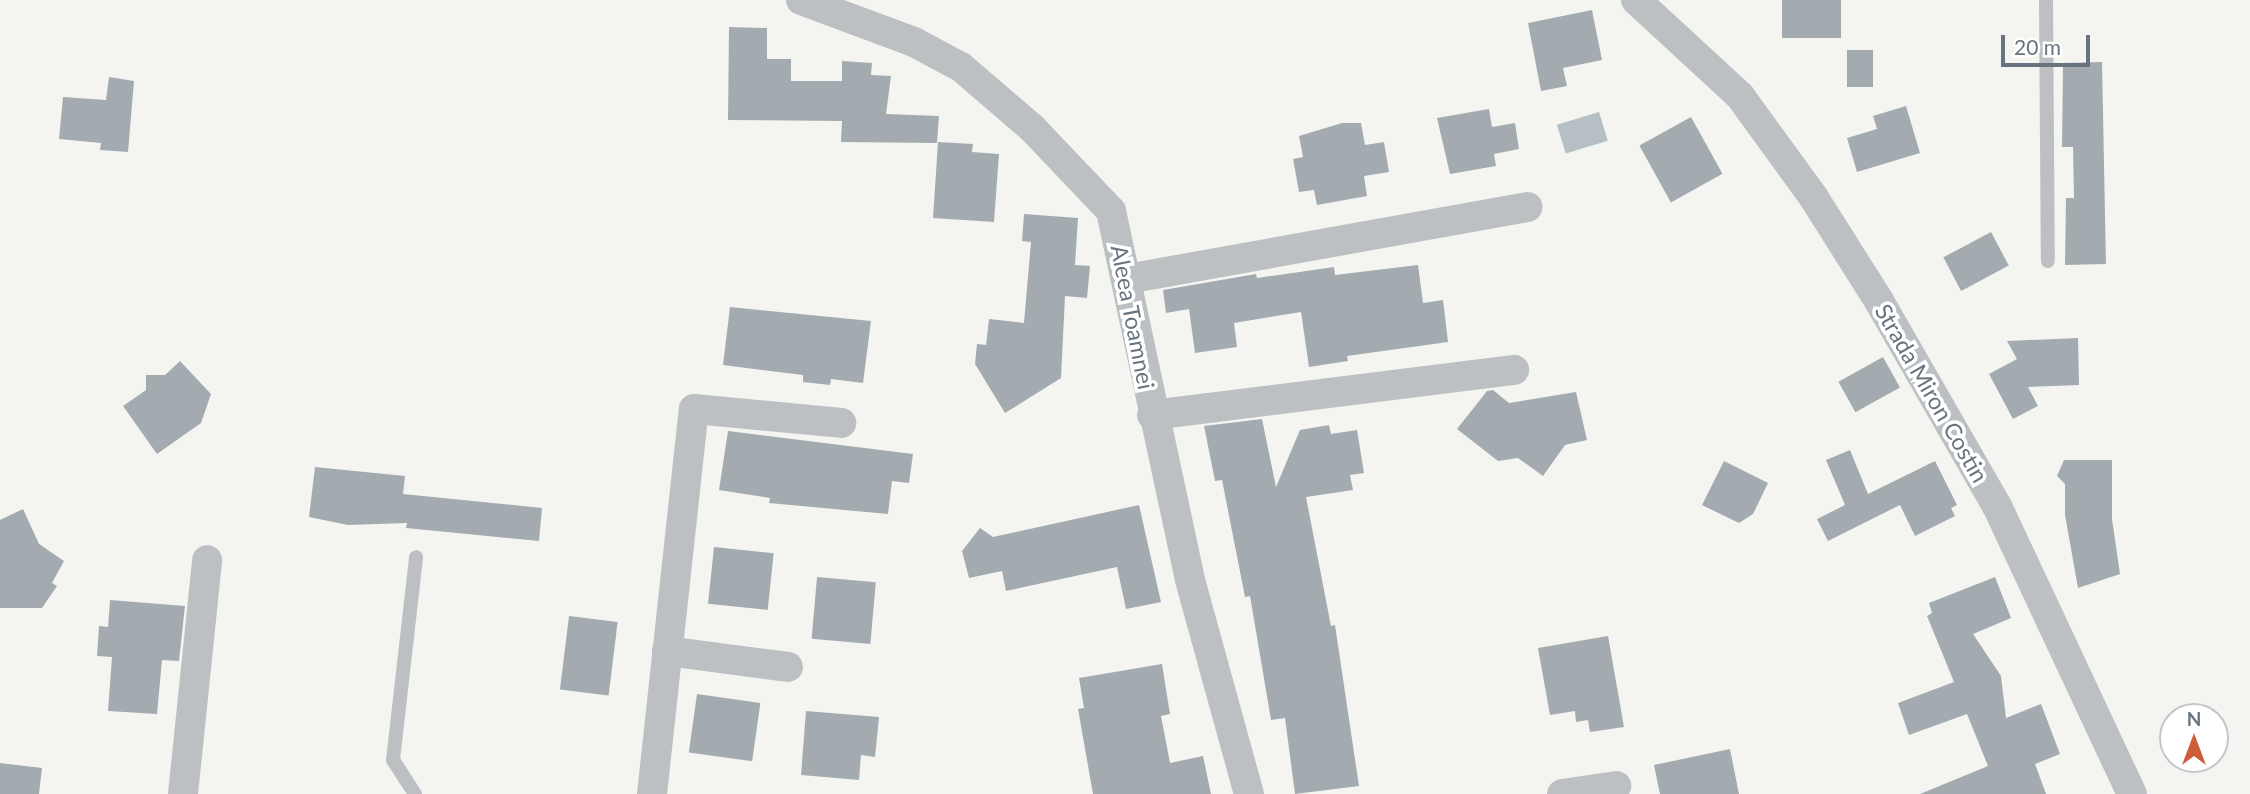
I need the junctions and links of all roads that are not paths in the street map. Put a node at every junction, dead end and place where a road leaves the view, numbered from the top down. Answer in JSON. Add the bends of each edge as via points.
{"nodes":[{"id":1,"x":800,"y":0,"type":"edge"},
{"id":2,"x":1636,"y":0,"type":"edge"},
{"id":3,"x":1667,"y":0,"type":"edge"},
{"id":4,"x":2046,"y":0,"type":"edge"},
{"id":5,"x":1668,"y":34,"type":"junction"},
{"id":6,"x":1528,"y":207,"type":"dead end"},
{"id":7,"x":2048,"y":261,"type":"dead end"},
{"id":8,"x":1127,"y":279,"type":"junction"},
{"id":9,"x":1514,"y":370,"type":"dead end"},
{"id":10,"x":1152,"y":415,"type":"junction"},
{"id":11,"x":841,"y":423,"type":"dead end"},
{"id":12,"x":416,"y":557,"type":"dead end"},
{"id":13,"x":207,"y":559,"type":"dead end"},
{"id":14,"x":667,"y":651,"type":"junction"},
{"id":15,"x":788,"y":667,"type":"dead end"},
{"id":16,"x":1616,"y":786,"type":"dead end"},
{"id":17,"x":183,"y":794,"type":"edge"},
{"id":18,"x":415,"y":794,"type":"edge"},
{"id":19,"x":652,"y":794,"type":"edge"},
{"id":20,"x":1249,"y":794,"type":"edge"},
{"id":21,"x":1562,"y":794,"type":"edge"},
{"id":22,"x":2133,"y":794,"type":"edge"}],
"edges":[{"from":1,"to":8,"type":"street","name":"Aleea Toamnei","via":[[914,42],[961,67],[1032,128],[1111,211]]},
{"from":2,"to":5,"type":"street","name":"Strada Miron Costin"},
{"from":3,"to":5,"type":"street"},
{"from":4,"to":7,"type":"lane"},
{"from":5,"to":22,"type":"street","name":"Strada Miron Costin","via":[[1740,96],[1814,198],[1879,301],[1997,506]]},
{"from":6,"to":8,"type":"street"},
{"from":8,"to":10,"type":"street","name":"Aleea Toamnei"},
{"from":9,"to":10,"type":"street"},
{"from":10,"to":20,"type":"street","name":"Aleea Toamnei","via":[[1190,580]]},
{"from":11,"to":14,"type":"street","via":[[694,409]]},
{"from":12,"to":18,"type":"lane","via":[[393,760]]},
{"from":13,"to":17,"type":"street"},
{"from":14,"to":15,"type":"street"},
{"from":14,"to":19,"type":"street"},
{"from":16,"to":21,"type":"street"}]}
